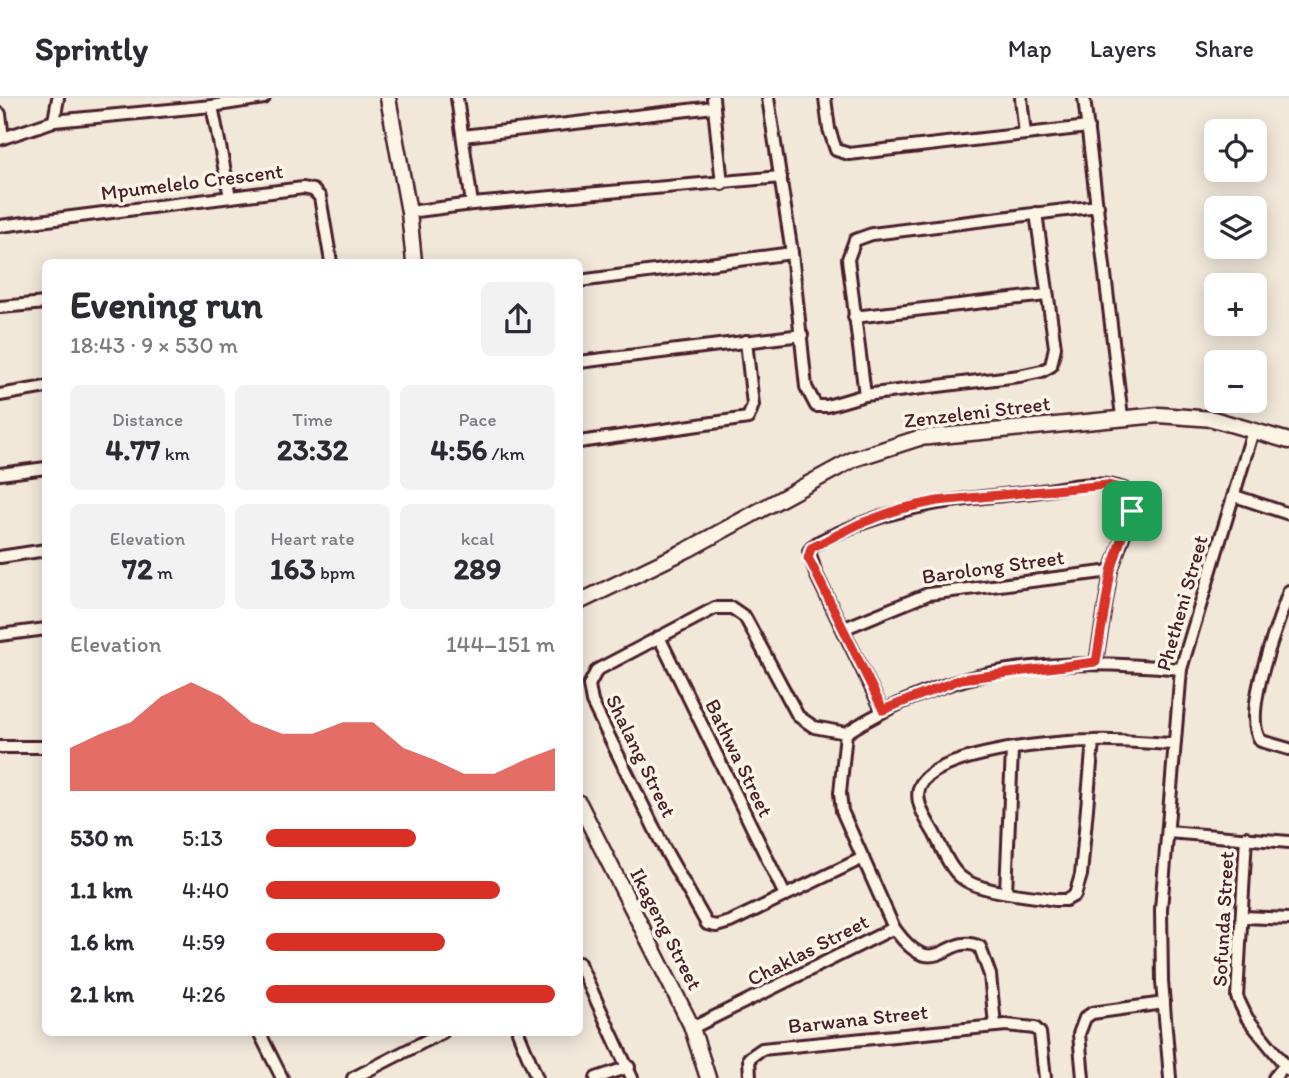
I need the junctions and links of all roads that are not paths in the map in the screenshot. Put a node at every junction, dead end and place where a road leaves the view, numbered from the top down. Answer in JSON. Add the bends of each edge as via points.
{"nodes":[{"id":1,"x":58,"y":98,"type":"edge"},
{"id":2,"x":264,"y":98,"type":"edge"},
{"id":3,"x":388,"y":98,"type":"edge"},
{"id":4,"x":457,"y":98,"type":"edge"},
{"id":5,"x":768,"y":98,"type":"edge"},
{"id":6,"x":825,"y":98,"type":"edge"},
{"id":7,"x":1021,"y":98,"type":"edge"},
{"id":8,"x":1084,"y":98,"type":"edge"},
{"id":9,"x":713,"y":103,"type":"edge"},
{"id":10,"x":212,"y":106,"type":"junction"},
{"id":11,"x":0,"y":114,"type":"edge"},
{"id":12,"x":54,"y":121,"type":"junction"},
{"id":13,"x":1088,"y":127,"type":"junction"},
{"id":14,"x":1025,"y":134,"type":"junction"},
{"id":15,"x":463,"y":136,"type":"junction"},
{"id":16,"x":2,"y":139,"type":"edge"},
{"id":17,"x":781,"y":177,"type":"junction"},
{"id":18,"x":722,"y":184,"type":"junction"},
{"id":19,"x":230,"y":197,"type":"junction"},
{"id":20,"x":472,"y":204,"type":"junction"},
{"id":21,"x":1098,"y":206,"type":"junction"},
{"id":22,"x":409,"y":212,"type":"junction"},
{"id":23,"x":1036,"y":213,"type":"junction"},
{"id":24,"x":0,"y":226,"type":"edge"},
{"id":25,"x":792,"y":253,"type":"junction"},
{"id":26,"x":330,"y":259,"type":"edge"},
{"id":27,"x":414,"y":259,"type":"edge"},
{"id":28,"x":583,"y":280,"type":"edge"},
{"id":29,"x":1046,"y":295,"type":"junction"},
{"id":30,"x":42,"y":303,"type":"edge"},
{"id":31,"x":0,"y":307,"type":"edge"},
{"id":32,"x":854,"y":317,"type":"junction"},
{"id":33,"x":802,"y":335,"type":"junction"},
{"id":34,"x":746,"y":341,"type":"junction"},
{"id":35,"x":583,"y":361,"type":"edge"},
{"id":36,"x":42,"y":388,"type":"edge"},
{"id":37,"x":0,"y":395,"type":"edge"},
{"id":38,"x":864,"y":395,"type":"junction"},
{"id":39,"x":1122,"y":417,"type":"junction"},
{"id":40,"x":1254,"y":431,"type":"junction"},
{"id":41,"x":583,"y":441,"type":"edge"},
{"id":42,"x":1289,"y":441,"type":"edge"},
{"id":43,"x":42,"y":469,"type":"edge"},
{"id":44,"x":0,"y":474,"type":"edge"},
{"id":45,"x":1236,"y":496,"type":"junction"},
{"id":46,"x":1289,"y":514,"type":"edge"},
{"id":47,"x":42,"y":551,"type":"edge"},
{"id":48,"x":0,"y":557,"type":"edge"},
{"id":49,"x":1111,"y":571,"type":"junction"},
{"id":50,"x":1289,"y":591,"type":"edge"},
{"id":51,"x":583,"y":600,"type":"edge"},
{"id":52,"x":845,"y":628,"type":"junction"},
{"id":53,"x":42,"y":630,"type":"edge"},
{"id":54,"x":0,"y":635,"type":"edge"},
{"id":55,"x":659,"y":638,"type":"junction"},
{"id":56,"x":1096,"y":662,"type":"junction"},
{"id":57,"x":1181,"y":669,"type":"junction"},
{"id":58,"x":883,"y":710,"type":"junction"},
{"id":59,"x":846,"y":733,"type":"junction"},
{"id":60,"x":1093,"y":741,"type":"junction"},
{"id":61,"x":1173,"y":744,"type":"junction"},
{"id":62,"x":0,"y":747,"type":"edge"},
{"id":63,"x":42,"y":747,"type":"edge"},
{"id":64,"x":1289,"y":748,"type":"edge"},
{"id":65,"x":1012,"y":750,"type":"junction"},
{"id":66,"x":583,"y":811,"type":"edge"},
{"id":67,"x":1168,"y":832,"type":"junction"},
{"id":68,"x":1247,"y":837,"type":"junction"},
{"id":69,"x":1289,"y":842,"type":"edge"},
{"id":70,"x":863,"y":858,"type":"junction"},
{"id":71,"x":1006,"y":892,"type":"junction"},
{"id":72,"x":785,"y":895,"type":"junction"},
{"id":73,"x":1243,"y":917,"type":"junction"},
{"id":74,"x":1289,"y":919,"type":"edge"},
{"id":75,"x":894,"y":928,"type":"junction"},
{"id":76,"x":583,"y":971,"type":"edge"},
{"id":77,"x":1164,"y":1003,"type":"junction"},
{"id":78,"x":995,"y":1025,"type":"junction"},
{"id":79,"x":692,"y":1028,"type":"junction"},
{"id":80,"x":261,"y":1036,"type":"edge"},
{"id":81,"x":435,"y":1036,"type":"edge"},
{"id":82,"x":520,"y":1036,"type":"edge"},
{"id":83,"x":1287,"y":1068,"type":"edge"},
{"id":84,"x":631,"y":1073,"type":"edge"},
{"id":85,"x":282,"y":1078,"type":"edge"},
{"id":86,"x":353,"y":1078,"type":"edge"},
{"id":87,"x":537,"y":1078,"type":"edge"},
{"id":88,"x":596,"y":1078,"type":"edge"},
{"id":89,"x":708,"y":1078,"type":"edge"},
{"id":90,"x":750,"y":1078,"type":"edge"},
{"id":91,"x":1045,"y":1078,"type":"edge"},
{"id":92,"x":1083,"y":1078,"type":"edge"},
{"id":93,"x":1170,"y":1078,"type":"edge"},
{"id":94,"x":1274,"y":1078,"type":"edge"}],
"edges":[{"from":1,"to":12,"type":"street"},
{"from":2,"to":10,"type":"street"},
{"from":3,"to":22,"type":"street"},
{"from":4,"to":15,"type":"street"},
{"from":5,"to":17,"type":"street"},
{"from":6,"to":14,"type":"street","via":[[832,142],[842,153],[879,153]]},
{"from":7,"to":14,"type":"street"},
{"from":8,"to":13,"type":"street"},
{"from":9,"to":15,"type":"street"},
{"from":9,"to":18,"type":"street"},
{"from":10,"to":12,"type":"street"},
{"from":10,"to":19,"type":"street"},
{"from":11,"to":16,"type":"street"},
{"from":12,"to":16,"type":"street"},
{"from":13,"to":14,"type":"street"},
{"from":13,"to":21,"type":"street"},
{"from":15,"to":20,"type":"street"},
{"from":17,"to":18,"type":"street"},
{"from":17,"to":25,"type":"street"},
{"from":18,"to":20,"type":"street"},
{"from":19,"to":24,"type":"street","name":"Mpumelelo Crescent"},
{"from":19,"to":26,"type":"street","name":"Mpumelelo Crescent","via":[[303,188],[316,192]]},
{"from":20,"to":22,"type":"street"},
{"from":21,"to":23,"type":"street"},
{"from":21,"to":39,"type":"street"},
{"from":22,"to":27,"type":"street"},
{"from":23,"to":29,"type":"street"},
{"from":23,"to":32,"type":"street","via":[[858,237],[848,259]]},
{"from":25,"to":28,"type":"street"},
{"from":25,"to":33,"type":"street"},
{"from":29,"to":32,"type":"street"},
{"from":29,"to":38,"type":"street","via":[[1055,356],[1045,370]]},
{"from":30,"to":31,"type":"street"},
{"from":32,"to":38,"type":"street"},
{"from":33,"to":34,"type":"street"},
{"from":33,"to":38,"type":"street","via":[[806,387],[813,403],[827,406]]},
{"from":34,"to":35,"type":"street"},
{"from":34,"to":41,"type":"street","via":[[753,405],[748,418]]},
{"from":36,"to":37,"type":"street"},
{"from":39,"to":40,"type":"street","name":"Zenzeleni Street","via":[[1193,416]]},
{"from":39,"to":51,"type":"street","name":"Zenzeleni Street","via":[[939,435],[895,444],[855,458]]},
{"from":40,"to":42,"type":"street","name":"Zenzeleni Street"},
{"from":40,"to":45,"type":"street","name":"Phetheni Street"},
{"from":43,"to":44,"type":"street"},
{"from":45,"to":46,"type":"street"},
{"from":45,"to":57,"type":"street","name":"Phetheni Street"},
{"from":47,"to":48,"type":"street"},
{"from":49,"to":52,"type":"street","name":"Barolong Street","via":[[928,594]]},
{"from":49,"to":52,"type":"street","via":[[1132,511],[1128,494],[1116,486],[937,501],[900,509],[818,542],[809,551],[808,558]]},
{"from":49,"to":56,"type":"street"},
{"from":50,"to":64,"type":"street","via":[[1262,675],[1255,727],[1261,741]]},
{"from":52,"to":58,"type":"street"},
{"from":53,"to":54,"type":"street"},
{"from":55,"to":59,"type":"street","name":"Shalang Street","via":[[715,608],[739,611],[798,716],[814,727]]},
{"from":55,"to":72,"type":"street","name":"Bathwa Street"},
{"from":55,"to":72,"type":"street","name":"Shalang Street","via":[[597,670],[589,685],[592,702],[706,924],[721,926]]},
{"from":56,"to":57,"type":"street"},
{"from":56,"to":58,"type":"street","via":[[961,679]]},
{"from":57,"to":61,"type":"street","name":"Phetheni Street"},
{"from":58,"to":59,"type":"street"},
{"from":59,"to":70,"type":"street","name":"Chaklas Street","via":[[841,803]]},
{"from":60,"to":61,"type":"street"},
{"from":60,"to":65,"type":"street"},
{"from":60,"to":71,"type":"street","via":[[1077,891],[1066,900]]},
{"from":61,"to":67,"type":"street","name":"Phetheni Street"},
{"from":62,"to":63,"type":"street"},
{"from":65,"to":71,"type":"street"},
{"from":65,"to":71,"type":"street","via":[[947,765],[929,775],[918,792],[927,821],[954,870],[969,883]]},
{"from":66,"to":79,"type":"street","name":"Ikageng Street"},
{"from":67,"to":68,"type":"street"},
{"from":67,"to":77,"type":"street","name":"Phetheni Street","via":[[1161,920]]},
{"from":68,"to":69,"type":"street"},
{"from":68,"to":73,"type":"street","name":"Sofunda Street"},
{"from":70,"to":72,"type":"street","name":"Shalang Street"},
{"from":70,"to":75,"type":"street","name":"Chaklas Street"},
{"from":73,"to":74,"type":"street"},
{"from":73,"to":83,"type":"street","name":"Sofunda Street","via":[[1237,997],[1247,1018]]},
{"from":75,"to":78,"type":"street","via":[[920,955],[966,945],[980,947],[990,975]]},
{"from":75,"to":79,"type":"street","name":"Chaklas Street"},
{"from":76,"to":84,"type":"street"},
{"from":77,"to":92,"type":"street","via":[[1085,1017],[1079,1034]]},
{"from":77,"to":93,"type":"street","name":"Phetheni Street"},
{"from":78,"to":90,"type":"street","name":"Barwana Street","via":[[762,1049],[749,1058]]},
{"from":78,"to":91,"type":"street","name":"Barwana Street","via":[[1027,1026],[1040,1033]]},
{"from":79,"to":89,"type":"street","name":"Ikageng Street"},
{"from":80,"to":85,"type":"street"},
{"from":81,"to":86,"type":"street"},
{"from":82,"to":87,"type":"street"},
{"from":83,"to":94,"type":"street"},
{"from":84,"to":88,"type":"street"}]}
